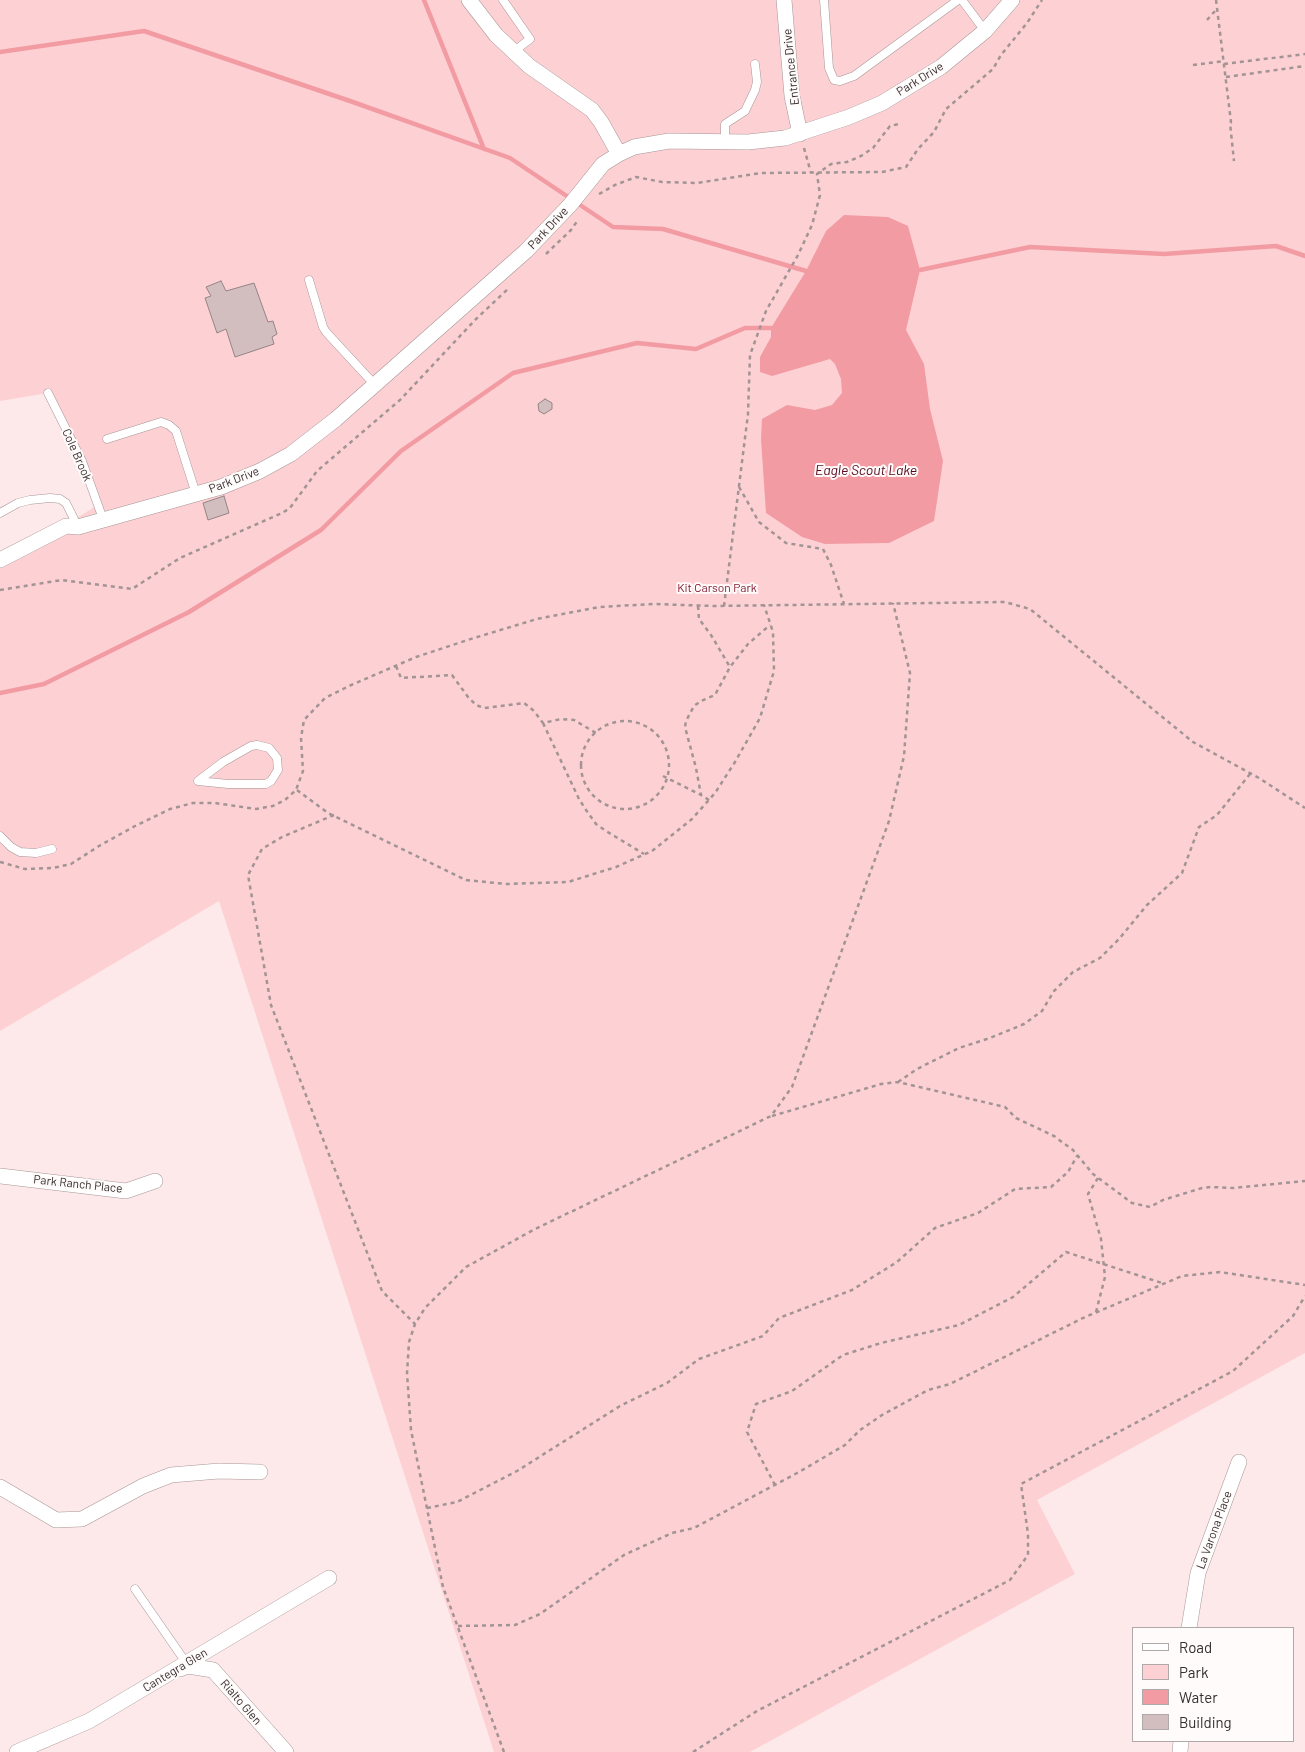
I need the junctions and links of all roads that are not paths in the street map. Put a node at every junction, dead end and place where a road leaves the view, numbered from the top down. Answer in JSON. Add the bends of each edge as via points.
{"nodes":[{"id":1,"x":469,"y":0,"type":"edge"},
{"id":2,"x":504,"y":0,"type":"edge"},
{"id":3,"x":784,"y":0,"type":"edge"},
{"id":4,"x":824,"y":0,"type":"edge"},
{"id":5,"x":960,"y":0,"type":"edge"},
{"id":6,"x":1012,"y":0,"type":"edge"},
{"id":7,"x":985,"y":31,"type":"junction"},
{"id":8,"x":513,"y":52,"type":"junction"},
{"id":9,"x":755,"y":64,"type":"dead end"},
{"id":10,"x":800,"y":134,"type":"junction"},
{"id":11,"x":725,"y":142,"type":"junction"},
{"id":12,"x":619,"y":154,"type":"junction"},
{"id":13,"x":309,"y":280,"type":"dead end"},
{"id":14,"x":375,"y":385,"type":"junction"},
{"id":15,"x":48,"y":392,"type":"dead end"},
{"id":16,"x":107,"y":439,"type":"dead end"},
{"id":17,"x":196,"y":494,"type":"junction"},
{"id":18,"x":0,"y":513,"type":"edge"},
{"id":19,"x":103,"y":519,"type":"junction"},
{"id":20,"x":78,"y":527,"type":"junction"},
{"id":21,"x":0,"y":560,"type":"edge"},
{"id":22,"x":266,"y":784,"type":"joint"},
{"id":23,"x":0,"y":836,"type":"edge"},
{"id":24,"x":52,"y":848,"type":"dead end"},
{"id":25,"x":0,"y":1176,"type":"edge"},
{"id":26,"x":155,"y":1181,"type":"dead end"},
{"id":27,"x":1239,"y":1462,"type":"dead end"},
{"id":28,"x":260,"y":1472,"type":"dead end"},
{"id":29,"x":0,"y":1487,"type":"edge"},
{"id":30,"x":329,"y":1578,"type":"dead end"},
{"id":31,"x":135,"y":1589,"type":"dead end"},
{"id":32,"x":1189,"y":1627,"type":"edge"},
{"id":33,"x":187,"y":1664,"type":"junction"},
{"id":34,"x":162,"y":1678,"type":"junction"},
{"id":35,"x":17,"y":1752,"type":"edge"},
{"id":36,"x":286,"y":1752,"type":"edge"}],
"edges":[{"from":1,"to":8,"type":"street"},
{"from":2,"to":8,"type":"lane","via":[[530,39]]},
{"from":3,"to":10,"type":"street","name":"Entrance Drive","via":[[792,96]]},
{"from":4,"to":5,"type":"lane","via":[[830,74],[834,80],[840,81],[854,76]]},
{"from":5,"to":7,"type":"lane"},
{"from":6,"to":7,"type":"street","name":"Park Drive"},
{"from":7,"to":10,"type":"street","name":"Park Drive","via":[[941,67],[882,103]]},
{"from":8,"to":12,"type":"street","via":[[592,110]]},
{"from":9,"to":11,"type":"lane","via":[[758,82],[755,90],[745,111],[725,124]]},
{"from":10,"to":11,"type":"street","name":"Park Drive"},
{"from":11,"to":12,"type":"street","name":"Park Drive","via":[[669,141],[634,147]]},
{"from":12,"to":14,"type":"street","name":"Park Drive","via":[[603,164],[526,251]]},
{"from":13,"to":14,"type":"lane","via":[[326,332]]},
{"from":14,"to":17,"type":"street","name":"Park Drive","via":[[291,454],[245,477]]},
{"from":15,"to":19,"type":"lane","name":"Cole Brook","via":[[82,461]]},
{"from":16,"to":17,"type":"lane","via":[[160,422],[169,425],[176,431]]},
{"from":17,"to":19,"type":"street","name":"Park Drive"},
{"from":18,"to":20,"type":"lane","via":[[30,500],[60,499],[66,503]]},
{"from":19,"to":20,"type":"street","name":"Park Drive"},
{"from":20,"to":21,"type":"street","name":"Park Drive","via":[[66,526]]},
{"from":22,"to":22,"type":"lane","via":[[278,770],[277,758],[269,748],[257,745],[223,762],[198,780]]},
{"from":23,"to":24,"type":"lane","via":[[20,852],[36,853]]},
{"from":25,"to":26,"type":"street","name":"Park Ranch Place","via":[[126,1191]]},
{"from":27,"to":32,"type":"street","name":"La Varona Place","via":[[1198,1573]]},
{"from":28,"to":29,"type":"street","via":[[171,1475],[142,1486],[82,1519],[56,1520]]},
{"from":30,"to":33,"type":"street","name":"Cantegra Glen"},
{"from":31,"to":33,"type":"lane"},
{"from":33,"to":34,"type":"street","name":"Cantegra Glen"},
{"from":34,"to":35,"type":"street","name":"Cantegra Glen","via":[[89,1720]]},
{"from":34,"to":36,"type":"street","name":"Rialto Glen","via":[[188,1666],[213,1670]]}]}
